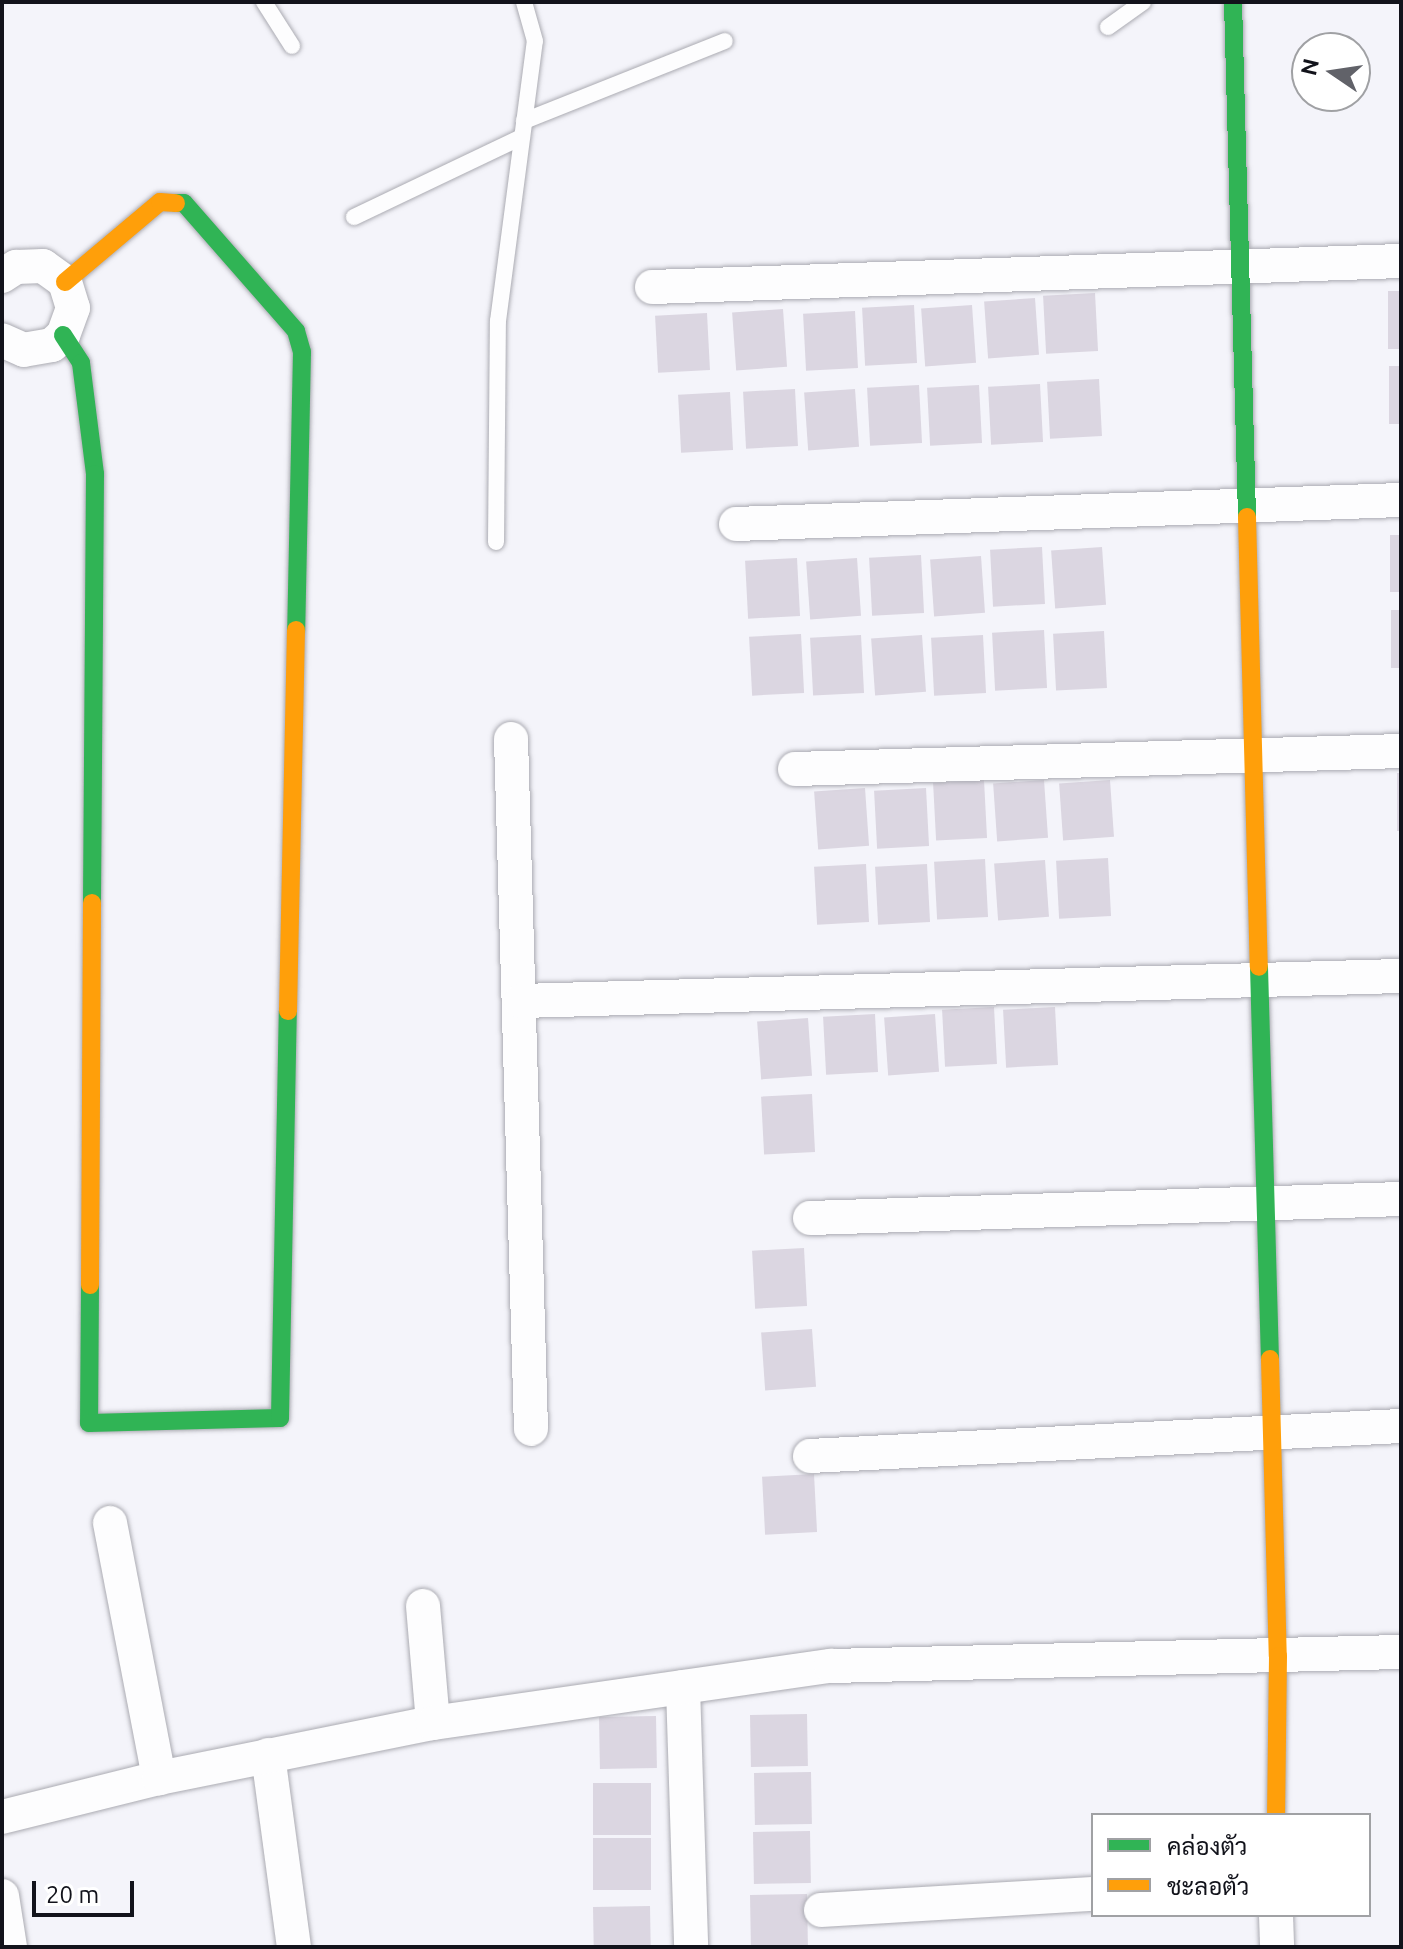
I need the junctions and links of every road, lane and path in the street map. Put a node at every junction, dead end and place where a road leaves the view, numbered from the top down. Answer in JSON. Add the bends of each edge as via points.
{"nodes":[{"id":1,"x":264,"y":2,"type":"edge"},
{"id":2,"x":524,"y":2,"type":"edge"},
{"id":3,"x":1143,"y":2,"type":"edge"},
{"id":4,"x":1233,"y":2,"type":"edge"},
{"id":5,"x":1108,"y":27,"type":"dead end"},
{"id":6,"x":725,"y":41,"type":"dead end"},
{"id":7,"x":292,"y":46,"type":"dead end"},
{"id":8,"x":523,"y":129,"type":"junction"},
{"id":9,"x":354,"y":217,"type":"dead end"},
{"id":10,"x":1401,"y":261,"type":"edge"},
{"id":11,"x":1240,"y":267,"type":"junction"},
{"id":12,"x":3,"y":274,"type":"edge"},
{"id":13,"x":65,"y":282,"type":"junction"},
{"id":14,"x":652,"y":287,"type":"dead end"},
{"id":15,"x":63,"y":335,"type":"junction"},
{"id":16,"x":2,"y":340,"type":"edge"},
{"id":17,"x":1401,"y":500,"type":"edge"},
{"id":18,"x":1247,"y":501,"type":"junction"},
{"id":19,"x":736,"y":524,"type":"dead end"},
{"id":20,"x":496,"y":542,"type":"dead end"},
{"id":21,"x":511,"y":739,"type":"dead end"},
{"id":22,"x":1401,"y":751,"type":"edge"},
{"id":23,"x":1253,"y":755,"type":"junction"},
{"id":24,"x":795,"y":769,"type":"dead end"},
{"id":25,"x":1401,"y":976,"type":"edge"},
{"id":26,"x":1259,"y":981,"type":"junction"},
{"id":27,"x":521,"y":1001,"type":"junction"},
{"id":28,"x":1401,"y":1199,"type":"edge"},
{"id":29,"x":1265,"y":1204,"type":"junction"},
{"id":30,"x":810,"y":1218,"type":"dead end"},
{"id":31,"x":1401,"y":1426,"type":"edge"},
{"id":32,"x":531,"y":1429,"type":"dead end"},
{"id":33,"x":1271,"y":1429,"type":"junction"},
{"id":34,"x":810,"y":1456,"type":"dead end"},
{"id":35,"x":110,"y":1523,"type":"dead end"},
{"id":36,"x":423,"y":1606,"type":"dead end"},
{"id":37,"x":1401,"y":1652,"type":"edge"},
{"id":38,"x":1278,"y":1656,"type":"junction"},
{"id":39,"x":683,"y":1687,"type":"junction"},
{"id":40,"x":433,"y":1723,"type":"junction"},
{"id":41,"x":268,"y":1755,"type":"junction"},
{"id":42,"x":159,"y":1778,"type":"junction"},
{"id":43,"x":1276,"y":1813,"type":"edge"},
{"id":44,"x":2,"y":1817,"type":"edge"},
{"id":45,"x":1091,"y":1894,"type":"edge"},
{"id":46,"x":2,"y":1896,"type":"edge"},
{"id":47,"x":821,"y":1910,"type":"dead end"},
{"id":48,"x":1276,"y":1917,"type":"edge"},
{"id":49,"x":10,"y":1947,"type":"edge"},
{"id":50,"x":294,"y":1947,"type":"edge"},
{"id":51,"x":691,"y":1947,"type":"edge"},
{"id":52,"x":1277,"y":1947,"type":"edge"}],
"edges":[{"from":1,"to":7,"type":"lane"},
{"from":2,"to":8,"type":"lane","via":[[535,41]]},
{"from":3,"to":5,"type":"lane"},
{"from":4,"to":11,"type":"street"},
{"from":6,"to":8,"type":"lane"},
{"from":8,"to":9,"type":"lane"},
{"from":8,"to":20,"type":"lane","via":[[498,321]]},
{"from":10,"to":11,"type":"street"},
{"from":11,"to":14,"type":"street"},
{"from":11,"to":18,"type":"street"},
{"from":12,"to":13,"type":"street","via":[[29,264],[55,272]]},
{"from":13,"to":15,"type":"street","via":[[73,308]]},
{"from":13,"to":15,"type":"street","via":[[160,202],[184,203],[296,331],[302,352],[280,1418],[89,1423],[95,474],[81,363]]},
{"from":15,"to":16,"type":"street","via":[[39,350]]},
{"from":17,"to":18,"type":"street"},
{"from":18,"to":19,"type":"street"},
{"from":18,"to":23,"type":"street"},
{"from":21,"to":27,"type":"street"},
{"from":22,"to":23,"type":"street"},
{"from":23,"to":24,"type":"street"},
{"from":23,"to":26,"type":"street"},
{"from":25,"to":26,"type":"street"},
{"from":26,"to":27,"type":"street"},
{"from":26,"to":29,"type":"street"},
{"from":27,"to":32,"type":"street"},
{"from":28,"to":29,"type":"street"},
{"from":29,"to":30,"type":"street"},
{"from":29,"to":33,"type":"street"},
{"from":31,"to":33,"type":"street"},
{"from":33,"to":34,"type":"street"},
{"from":33,"to":38,"type":"street"},
{"from":35,"to":42,"type":"street"},
{"from":36,"to":40,"type":"street"},
{"from":37,"to":38,"type":"street"},
{"from":38,"to":39,"type":"street","via":[[831,1666]]},
{"from":38,"to":43,"type":"street"},
{"from":39,"to":40,"type":"street"},
{"from":39,"to":51,"type":"street"},
{"from":40,"to":41,"type":"street"},
{"from":41,"to":42,"type":"street"},
{"from":41,"to":50,"type":"street"},
{"from":42,"to":44,"type":"street"},
{"from":45,"to":47,"type":"street"},
{"from":46,"to":49,"type":"street"},
{"from":48,"to":52,"type":"street"}]}
